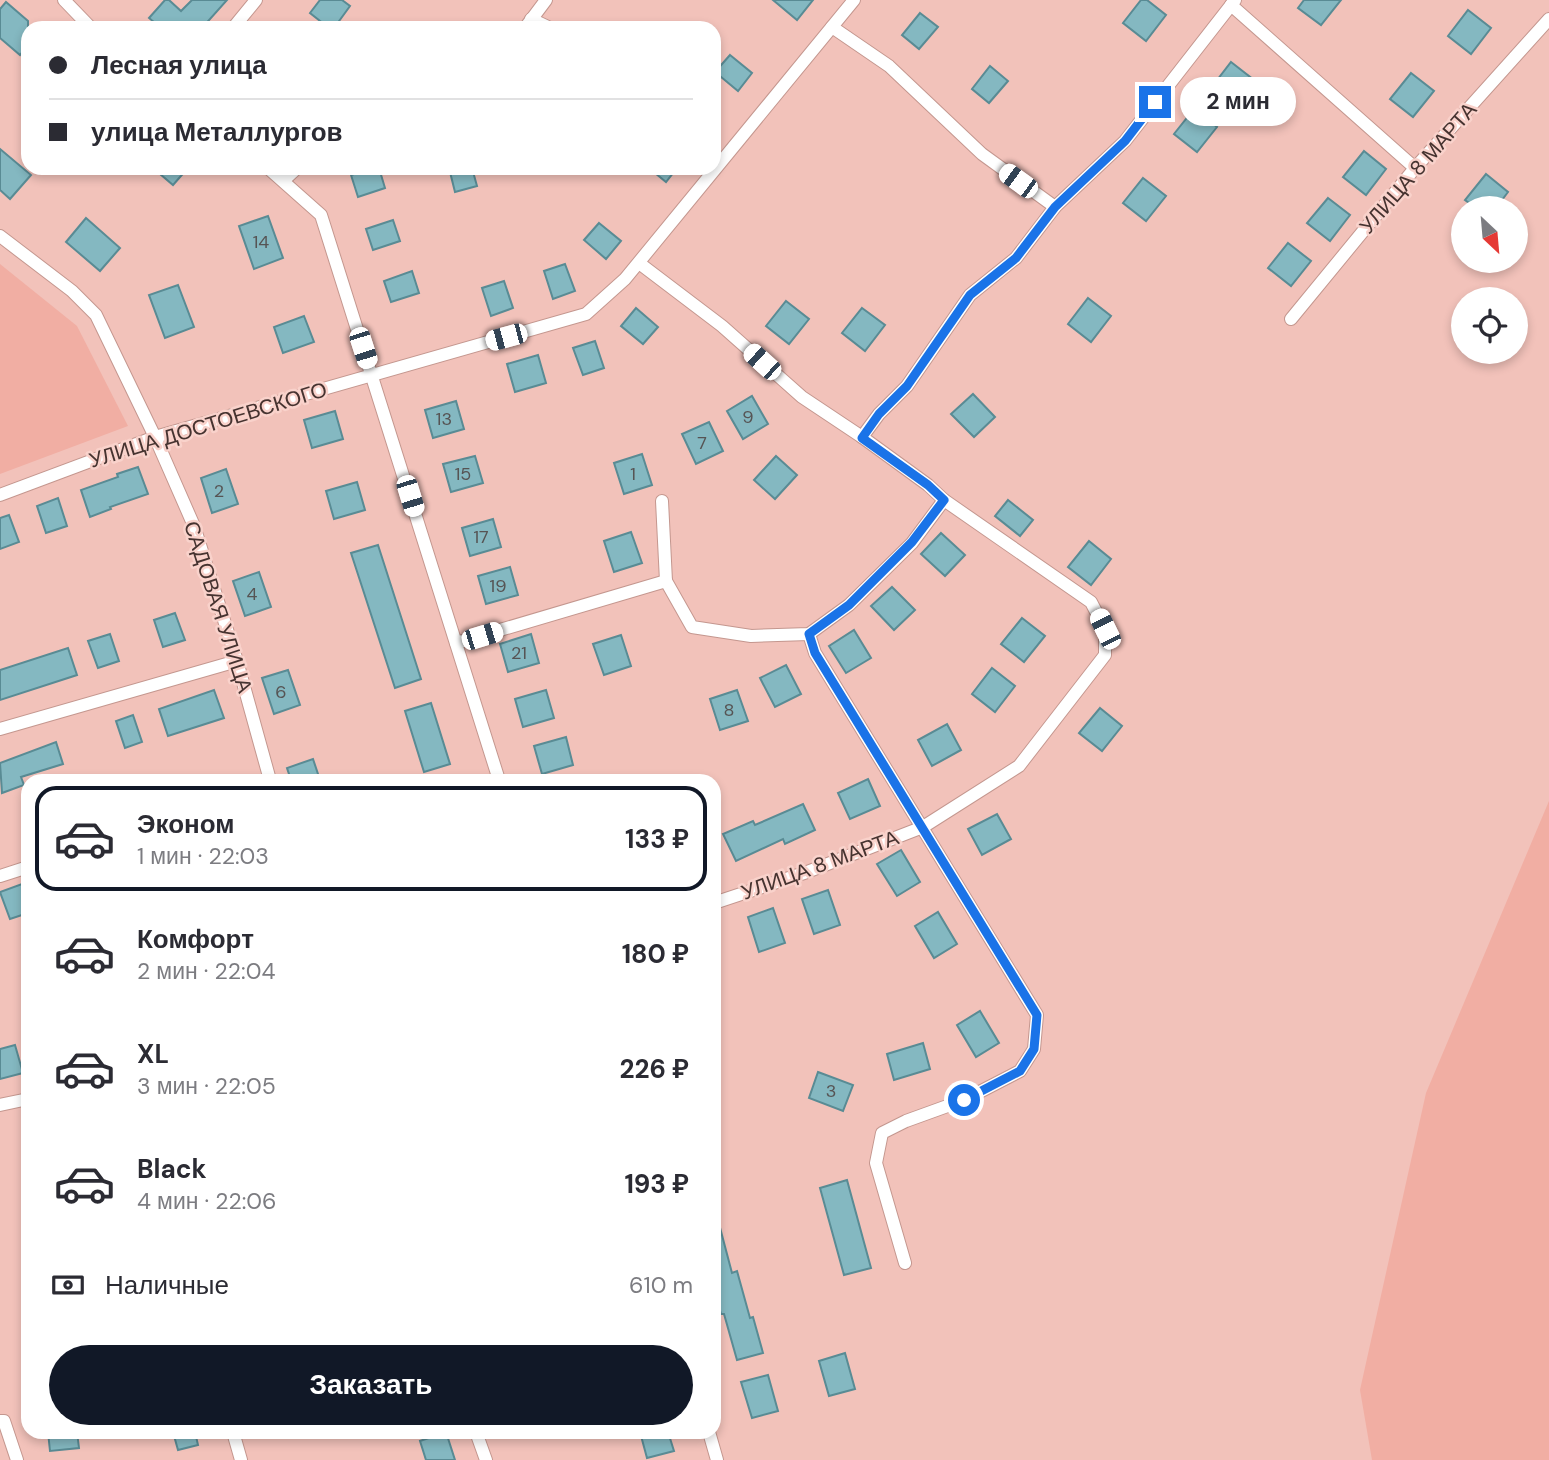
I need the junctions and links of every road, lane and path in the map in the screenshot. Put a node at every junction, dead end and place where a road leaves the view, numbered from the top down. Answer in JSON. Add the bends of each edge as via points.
{"nodes":[{"id":1,"x":64,"y":0,"type":"edge"},
{"id":2,"x":256,"y":0,"type":"edge"},
{"id":3,"x":547,"y":0,"type":"edge"},
{"id":4,"x":854,"y":0,"type":"edge"},
{"id":5,"x":1233,"y":3,"type":"edge"},
{"id":6,"x":1549,"y":19,"type":"edge"},
{"id":7,"x":84,"y":21,"type":"edge"},
{"id":8,"x":239,"y":21,"type":"edge"},
{"id":9,"x":530,"y":21,"type":"edge"},
{"id":10,"x":832,"y":27,"type":"junction"},
{"id":11,"x":721,"y":155,"type":"edge"},
{"id":12,"x":726,"y":159,"type":"junction"},
{"id":13,"x":721,"y":165,"type":"edge"},
{"id":14,"x":1415,"y":169,"type":"junction"},
{"id":15,"x":277,"y":175,"type":"edge"},
{"id":16,"x":289,"y":175,"type":"edge"},
{"id":17,"x":713,"y":175,"type":"edge"},
{"id":18,"x":284,"y":180,"type":"junction"},
{"id":19,"x":1055,"y":207,"type":"junction"},
{"id":20,"x":0,"y":236,"type":"edge"},
{"id":21,"x":639,"y":263,"type":"junction"},
{"id":22,"x":1291,"y":319,"type":"dead end"},
{"id":23,"x":372,"y":374,"type":"junction"},
{"id":24,"x":155,"y":437,"type":"junction"},
{"id":25,"x":862,"y":438,"type":"junction"},
{"id":26,"x":0,"y":495,"type":"edge"},
{"id":27,"x":944,"y":500,"type":"junction"},
{"id":28,"x":662,"y":501,"type":"dead end"},
{"id":29,"x":666,"y":581,"type":"junction"},
{"id":30,"x":809,"y":634,"type":"junction"},
{"id":31,"x":456,"y":643,"type":"junction"},
{"id":32,"x":237,"y":661,"type":"junction"},
{"id":33,"x":0,"y":729,"type":"edge"},
{"id":34,"x":268,"y":774,"type":"edge"},
{"id":35,"x":497,"y":774,"type":"edge"},
{"id":36,"x":923,"y":827,"type":"junction"},
{"id":37,"x":21,"y":869,"type":"edge"},
{"id":38,"x":0,"y":876,"type":"edge"},
{"id":39,"x":721,"y":901,"type":"edge"},
{"id":40,"x":21,"y":1100,"type":"edge"},
{"id":41,"x":0,"y":1105,"type":"edge"},
{"id":42,"x":905,"y":1263,"type":"dead end"},
{"id":43,"x":2,"y":1421,"type":"edge"},
{"id":44,"x":235,"y":1439,"type":"edge"},
{"id":45,"x":478,"y":1439,"type":"edge"},
{"id":46,"x":711,"y":1439,"type":"edge"},
{"id":47,"x":17,"y":1460,"type":"edge"},
{"id":48,"x":241,"y":1460,"type":"edge"},
{"id":49,"x":486,"y":1460,"type":"edge"},
{"id":50,"x":718,"y":1460,"type":"edge"}],
"edges":[{"from":1,"to":7,"type":"street"},
{"from":2,"to":8,"type":"street"},
{"from":3,"to":9,"type":"street"},
{"from":4,"to":10,"type":"street","name":"УЛИЦА ДОСТОЕВСКОГО"},
{"from":5,"to":14,"type":"street"},
{"from":5,"to":19,"type":"street","via":[[1125,141]]},
{"from":6,"to":14,"type":"street","name":"УЛИЦА 8 МАРТА"},
{"from":10,"to":12,"type":"street","name":"УЛИЦА ДОСТОЕВСКОГО"},
{"from":10,"to":19,"type":"street","via":[[889,66],[982,154]]},
{"from":11,"to":12,"type":"street"},
{"from":12,"to":13,"type":"street","name":"УЛИЦА ДОСТОЕВСКОГО"},
{"from":14,"to":22,"type":"street","name":"УЛИЦА 8 МАРТА"},
{"from":15,"to":18,"type":"street"},
{"from":16,"to":18,"type":"street"},
{"from":17,"to":21,"type":"street","name":"УЛИЦА ДОСТОЕВСКОГО"},
{"from":18,"to":23,"type":"street","via":[[321,215]]},
{"from":19,"to":25,"type":"street","via":[[1016,258],[970,295],[907,386]]},
{"from":20,"to":24,"type":"street","name":"САДОВАЯ УЛИЦА","via":[[96,315]]},
{"from":21,"to":23,"type":"street","name":"УЛИЦА ДОСТОЕВСКОГО","via":[[586,314]]},
{"from":21,"to":25,"type":"street","via":[[722,326],[802,397]]},
{"from":23,"to":24,"type":"street","name":"УЛИЦА ДОСТОЕВСКОГО"},
{"from":23,"to":31,"type":"street"},
{"from":24,"to":26,"type":"street","name":"УЛИЦА ДОСТОЕВСКОГО"},
{"from":24,"to":32,"type":"street","name":"САДОВАЯ УЛИЦА","via":[[194,526]]},
{"from":25,"to":27,"type":"street"},
{"from":27,"to":30,"type":"street","via":[[912,542],[858,596]]},
{"from":27,"to":36,"type":"street","name":"УЛИЦА 8 МАРТА","via":[[1091,602],[1105,629],[1105,655],[1019,766]]},
{"from":28,"to":29,"type":"street"},
{"from":29,"to":30,"type":"street","via":[[692,627],[751,636]]},
{"from":29,"to":31,"type":"street"},
{"from":30,"to":36,"type":"street","via":[[815,653]]},
{"from":31,"to":35,"type":"street"},
{"from":32,"to":33,"type":"street"},
{"from":32,"to":34,"type":"street","name":"САДОВАЯ УЛИЦА"},
{"from":36,"to":39,"type":"street","name":"УЛИЦА 8 МАРТА"},
{"from":36,"to":42,"type":"street","via":[[1037,1015],[1034,1049],[1020,1071],[964,1100],[882,1133],[876,1163]]},
{"from":37,"to":38,"type":"street"},
{"from":40,"to":41,"type":"street"},
{"from":43,"to":47,"type":"street"},
{"from":44,"to":48,"type":"street"},
{"from":45,"to":49,"type":"street"},
{"from":46,"to":50,"type":"street"}]}
